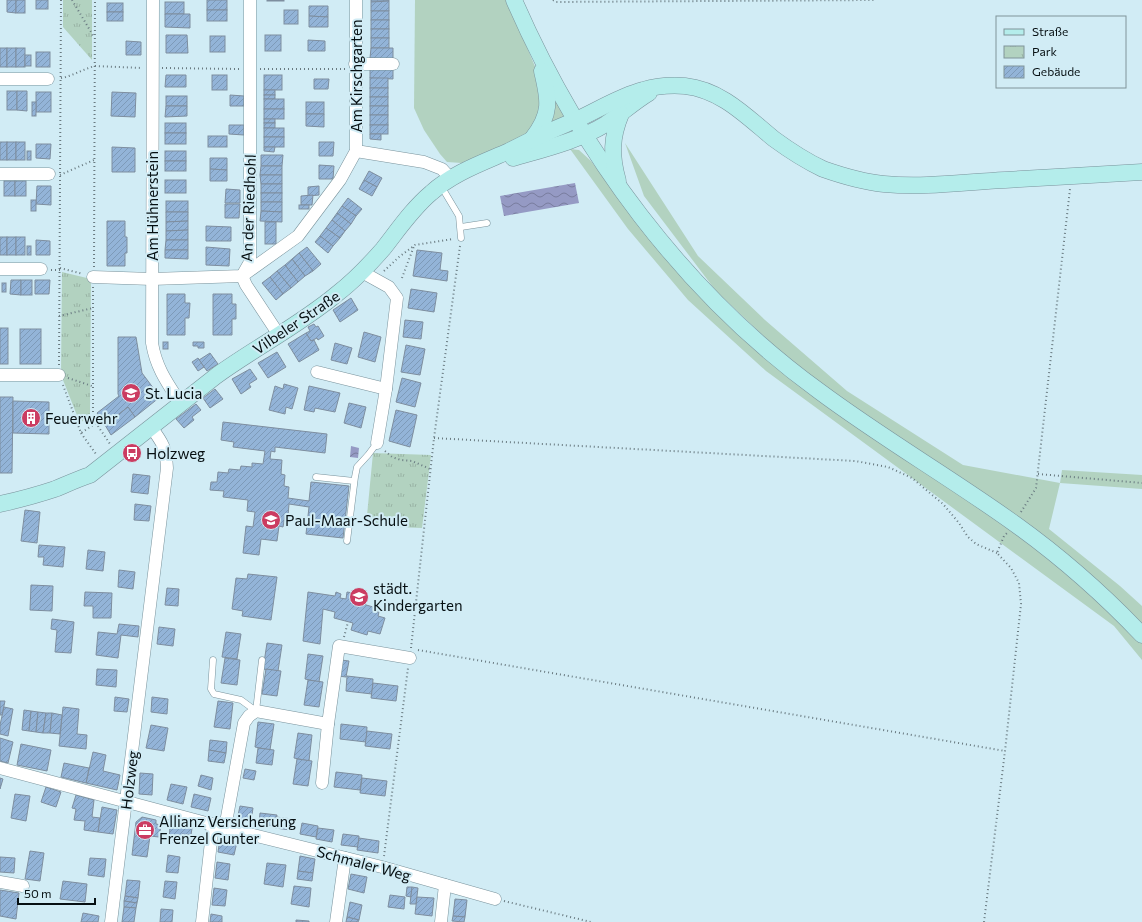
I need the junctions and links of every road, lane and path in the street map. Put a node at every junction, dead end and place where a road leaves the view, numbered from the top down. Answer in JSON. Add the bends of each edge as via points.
{"nodes":[{"id":1,"x":61,"y":0,"type":"edge"},
{"id":2,"x":72,"y":0,"type":"edge"},
{"id":3,"x":95,"y":0,"type":"edge"},
{"id":4,"x":153,"y":0,"type":"edge"},
{"id":5,"x":250,"y":0,"type":"edge"},
{"id":6,"x":356,"y":0,"type":"edge"},
{"id":7,"x":514,"y":0,"type":"edge"},
{"id":8,"x":553,"y":0,"type":"edge"},
{"id":9,"x":874,"y":0,"type":"edge"},
{"id":10,"x":94,"y":38,"type":"junction"},
{"id":11,"x":535,"y":46,"type":"junction"},
{"id":12,"x":393,"y":64,"type":"dead end"},
{"id":13,"x":95,"y":66,"type":"junction"},
{"id":14,"x":355,"y":67,"type":"junction"},
{"id":15,"x":152,"y":68,"type":"junction"},
{"id":16,"x":250,"y":69,"type":"junction"},
{"id":17,"x":67,"y":77,"type":"dead end"},
{"id":18,"x":0,"y":79,"type":"edge"},
{"id":19,"x":48,"y":79,"type":"dead end"},
{"id":20,"x":660,"y":87,"type":"junction"},
{"id":21,"x":621,"y":114,"type":"junction"},
{"id":22,"x":575,"y":120,"type":"junction"},
{"id":23,"x":584,"y":135,"type":"junction"},
{"id":24,"x":532,"y":139,"type":"junction"},
{"id":25,"x":356,"y":152,"type":"junction"},
{"id":26,"x":94,"y":160,"type":"junction"},
{"id":27,"x":480,"y":163,"type":"junction"},
{"id":28,"x":1142,"y":172,"type":"edge"},
{"id":29,"x":0,"y":174,"type":"edge"},
{"id":30,"x":55,"y":174,"type":"junction"},
{"id":31,"x":445,"y":182,"type":"junction"},
{"id":32,"x":621,"y":190,"type":"junction"},
{"id":33,"x":488,"y":223,"type":"dead end"},
{"id":34,"x":461,"y":227,"type":"junction"},
{"id":35,"x":461,"y":238,"type":"junction"},
{"id":36,"x":415,"y":245,"type":"junction"},
{"id":37,"x":60,"y":268,"type":"junction"},
{"id":38,"x":0,"y":269,"type":"edge"},
{"id":39,"x":41,"y":270,"type":"dead end"},
{"id":40,"x":242,"y":276,"type":"junction"},
{"id":41,"x":368,"y":276,"type":"junction"},
{"id":42,"x":93,"y":277,"type":"junction"},
{"id":43,"x":402,"y":278,"type":"dead end"},
{"id":44,"x":152,"y":279,"type":"junction"},
{"id":45,"x":93,"y":308,"type":"junction"},
{"id":46,"x":59,"y":316,"type":"junction"},
{"id":47,"x":279,"y":335,"type":"junction"},
{"id":48,"x":317,"y":372,"type":"dead end"},
{"id":49,"x":0,"y":375,"type":"edge"},
{"id":50,"x":59,"y":375,"type":"junction"},
{"id":51,"x":93,"y":386,"type":"junction"},
{"id":52,"x":386,"y":389,"type":"junction"},
{"id":53,"x":181,"y":404,"type":"junction"},
{"id":54,"x":96,"y":423,"type":"junction"},
{"id":55,"x":151,"y":427,"type":"junction"},
{"id":56,"x":81,"y":433,"type":"junction"},
{"id":57,"x":434,"y":438,"type":"junction"},
{"id":58,"x":377,"y":443,"type":"junction"},
{"id":59,"x":93,"y":449,"type":"dead end"},
{"id":60,"x":118,"y":455,"type":"junction"},
{"id":61,"x":430,"y":469,"type":"junction"},
{"id":62,"x":1037,"y":474,"type":"dead end"},
{"id":63,"x":316,"y":477,"type":"dead end"},
{"id":64,"x":354,"y":481,"type":"junction"},
{"id":65,"x":1142,"y":483,"type":"edge"},
{"id":66,"x":0,"y":504,"type":"edge"},
{"id":67,"x":347,"y":541,"type":"dead end"},
{"id":68,"x":997,"y":553,"type":"dead end"},
{"id":69,"x":348,"y":622,"type":"dead end"},
{"id":70,"x":1142,"y":635,"type":"edge"},
{"id":71,"x":341,"y":646,"type":"junction"},
{"id":72,"x":414,"y":654,"type":"junction"},
{"id":73,"x":214,"y":660,"type":"dead end"},
{"id":74,"x":262,"y":660,"type":"dead end"},
{"id":75,"x":256,"y":711,"type":"junction"},
{"id":76,"x":328,"y":724,"type":"junction"},
{"id":77,"x":1005,"y":751,"type":"dead end"},
{"id":78,"x":0,"y":768,"type":"edge"},
{"id":79,"x":322,"y":783,"type":"dead end"},
{"id":80,"x":127,"y":801,"type":"junction"},
{"id":81,"x":219,"y":826,"type":"junction"},
{"id":82,"x":345,"y":858,"type":"junction"},
{"id":83,"x":382,"y":867,"type":"junction"},
{"id":84,"x":0,"y":882,"type":"edge"},
{"id":85,"x":445,"y":885,"type":"junction"},
{"id":86,"x":23,"y":886,"type":"dead end"},
{"id":87,"x":495,"y":899,"type":"joint"},
{"id":88,"x":111,"y":922,"type":"edge"},
{"id":89,"x":202,"y":922,"type":"edge"},
{"id":90,"x":336,"y":922,"type":"edge"},
{"id":91,"x":441,"y":922,"type":"edge"},
{"id":92,"x":591,"y":922,"type":"edge"}],
"edges":[{"from":1,"to":30,"type":"path"},
{"from":2,"to":10,"type":"path"},
{"from":3,"to":10,"type":"path"},
{"from":4,"to":15,"type":"street","name":"Am Hühnerstein"},
{"from":5,"to":16,"type":"street","name":"An der Riedhohl"},
{"from":6,"to":14,"type":"street","name":"Am Kirschgarten"},
{"from":7,"to":11,"type":"street"},
{"from":8,"to":9,"type":"path"},
{"from":10,"to":13,"type":"path"},
{"from":11,"to":22,"type":"street"},
{"from":11,"to":24,"type":"street","via":[[548,104],[546,116]]},
{"from":12,"to":14,"type":"street"},
{"from":13,"to":15,"type":"path"},
{"from":13,"to":17,"type":"path"},
{"from":13,"to":26,"type":"path"},
{"from":14,"to":16,"type":"path"},
{"from":14,"to":25,"type":"street","name":"Am Kirschgarten"},
{"from":15,"to":16,"type":"path"},
{"from":15,"to":44,"type":"street","name":"Am Hühnerstein"},
{"from":16,"to":40,"type":"street","name":"An der Riedhohl","via":[[250,262]]},
{"from":18,"to":19,"type":"street"},
{"from":20,"to":21,"type":"street","name":"Vilbeler Straße","via":[[639,99]]},
{"from":20,"to":22,"type":"street","name":"Vilbeler Straße","via":[[629,94]]},
{"from":20,"to":28,"type":"street","name":"Vilbeler Straße","via":[[689,87],[710,93],[734,106],[806,160],[836,174],[873,183],[919,185]]},
{"from":21,"to":23,"type":"street","name":"Vilbeler Straße"},
{"from":21,"to":32,"type":"street","via":[[614,131],[613,142],[614,164]]},
{"from":22,"to":23,"type":"street"},
{"from":22,"to":24,"type":"street","name":"Vilbeler Straße"},
{"from":23,"to":27,"type":"street","name":"Vilbeler Straße","via":[[513,158]]},
{"from":23,"to":32,"type":"street"},
{"from":24,"to":27,"type":"street","name":"Vilbeler Straße"},
{"from":25,"to":31,"type":"street","name":"Am Kirschgarten","via":[[424,162],[442,169]]},
{"from":25,"to":40,"type":"street","name":"Am Kirschgarten","via":[[340,180],[298,236]]},
{"from":26,"to":30,"type":"path"},
{"from":26,"to":42,"type":"path"},
{"from":27,"to":31,"type":"street","name":"Vilbeler Straße"},
{"from":29,"to":30,"type":"street"},
{"from":30,"to":37,"type":"path"},
{"from":31,"to":34,"type":"lane"},
{"from":31,"to":41,"type":"street","name":"Vilbeler Straße","via":[[420,203]]},
{"from":32,"to":70,"type":"street","via":[[688,272],[765,347],[818,390],[1026,533],[1068,565]]},
{"from":33,"to":34,"type":"lane"},
{"from":34,"to":35,"type":"lane"},
{"from":35,"to":36,"type":"path"},
{"from":35,"to":57,"type":"path"},
{"from":36,"to":41,"type":"path"},
{"from":36,"to":43,"type":"path"},
{"from":37,"to":42,"type":"path"},
{"from":37,"to":46,"type":"path"},
{"from":38,"to":39,"type":"street"},
{"from":40,"to":44,"type":"street"},
{"from":40,"to":47,"type":"street","name":"An der Riedhohl"},
{"from":41,"to":47,"type":"street","name":"Vilbeler Straße"},
{"from":41,"to":52,"type":"street","via":[[389,287],[397,298]]},
{"from":42,"to":44,"type":"street"},
{"from":42,"to":45,"type":"path"},
{"from":44,"to":53,"type":"street","name":"Am Hühnerstein","via":[[153,352],[160,372]]},
{"from":45,"to":46,"type":"path"},
{"from":45,"to":51,"type":"path"},
{"from":46,"to":50,"type":"path"},
{"from":47,"to":53,"type":"street","name":"Vilbeler Straße","via":[[236,362]]},
{"from":48,"to":52,"type":"street"},
{"from":49,"to":50,"type":"street"},
{"from":50,"to":51,"type":"path"},
{"from":50,"to":56,"type":"path"},
{"from":51,"to":54,"type":"path","via":[[93,414]]},
{"from":52,"to":58,"type":"street"},
{"from":53,"to":55,"type":"street","name":"Vilbeler Straße"},
{"from":54,"to":56,"type":"path"},
{"from":54,"to":60,"type":"path"},
{"from":55,"to":60,"type":"street","name":"Vilbeler Straße"},
{"from":55,"to":80,"type":"street","name":"Holzweg","via":[[161,440],[167,468]]},
{"from":56,"to":59,"type":"path"},
{"from":57,"to":61,"type":"path"},
{"from":57,"to":68,"type":"path","via":[[854,461],[888,466],[912,478],[943,504],[976,544]]},
{"from":58,"to":61,"type":"path","via":[[392,457],[412,460]]},
{"from":58,"to":64,"type":"lane","via":[[357,467]]},
{"from":60,"to":66,"type":"street","name":"Vilbeler Straße","via":[[90,476]]},
{"from":61,"to":72,"type":"path"},
{"from":62,"to":65,"type":"path"},
{"from":63,"to":64,"type":"lane"},
{"from":64,"to":67,"type":"lane"},
{"from":69,"to":71,"type":"path"},
{"from":71,"to":72,"type":"street"},
{"from":71,"to":76,"type":"street"},
{"from":72,"to":77,"type":"path"},
{"from":72,"to":83,"type":"path"},
{"from":73,"to":75,"type":"lane","via":[[212,692],[241,700]]},
{"from":74,"to":75,"type":"lane"},
{"from":75,"to":76,"type":"street"},
{"from":75,"to":81,"type":"street","via":[[244,723]]},
{"from":76,"to":79,"type":"street"},
{"from":78,"to":80,"type":"street","name":"Schmaler Weg"},
{"from":80,"to":81,"type":"street","name":"Schmaler Weg"},
{"from":80,"to":88,"type":"street","name":"Holzweg"},
{"from":81,"to":82,"type":"street","name":"Schmaler Weg"},
{"from":81,"to":89,"type":"street"},
{"from":82,"to":83,"type":"street","name":"Schmaler Weg"},
{"from":82,"to":90,"type":"street"},
{"from":83,"to":85,"type":"street","name":"Schmaler Weg"},
{"from":84,"to":86,"type":"street"},
{"from":85,"to":87,"type":"street","name":"Schmaler Weg"},
{"from":85,"to":91,"type":"street"},
{"from":87,"to":92,"type":"path"}]}
